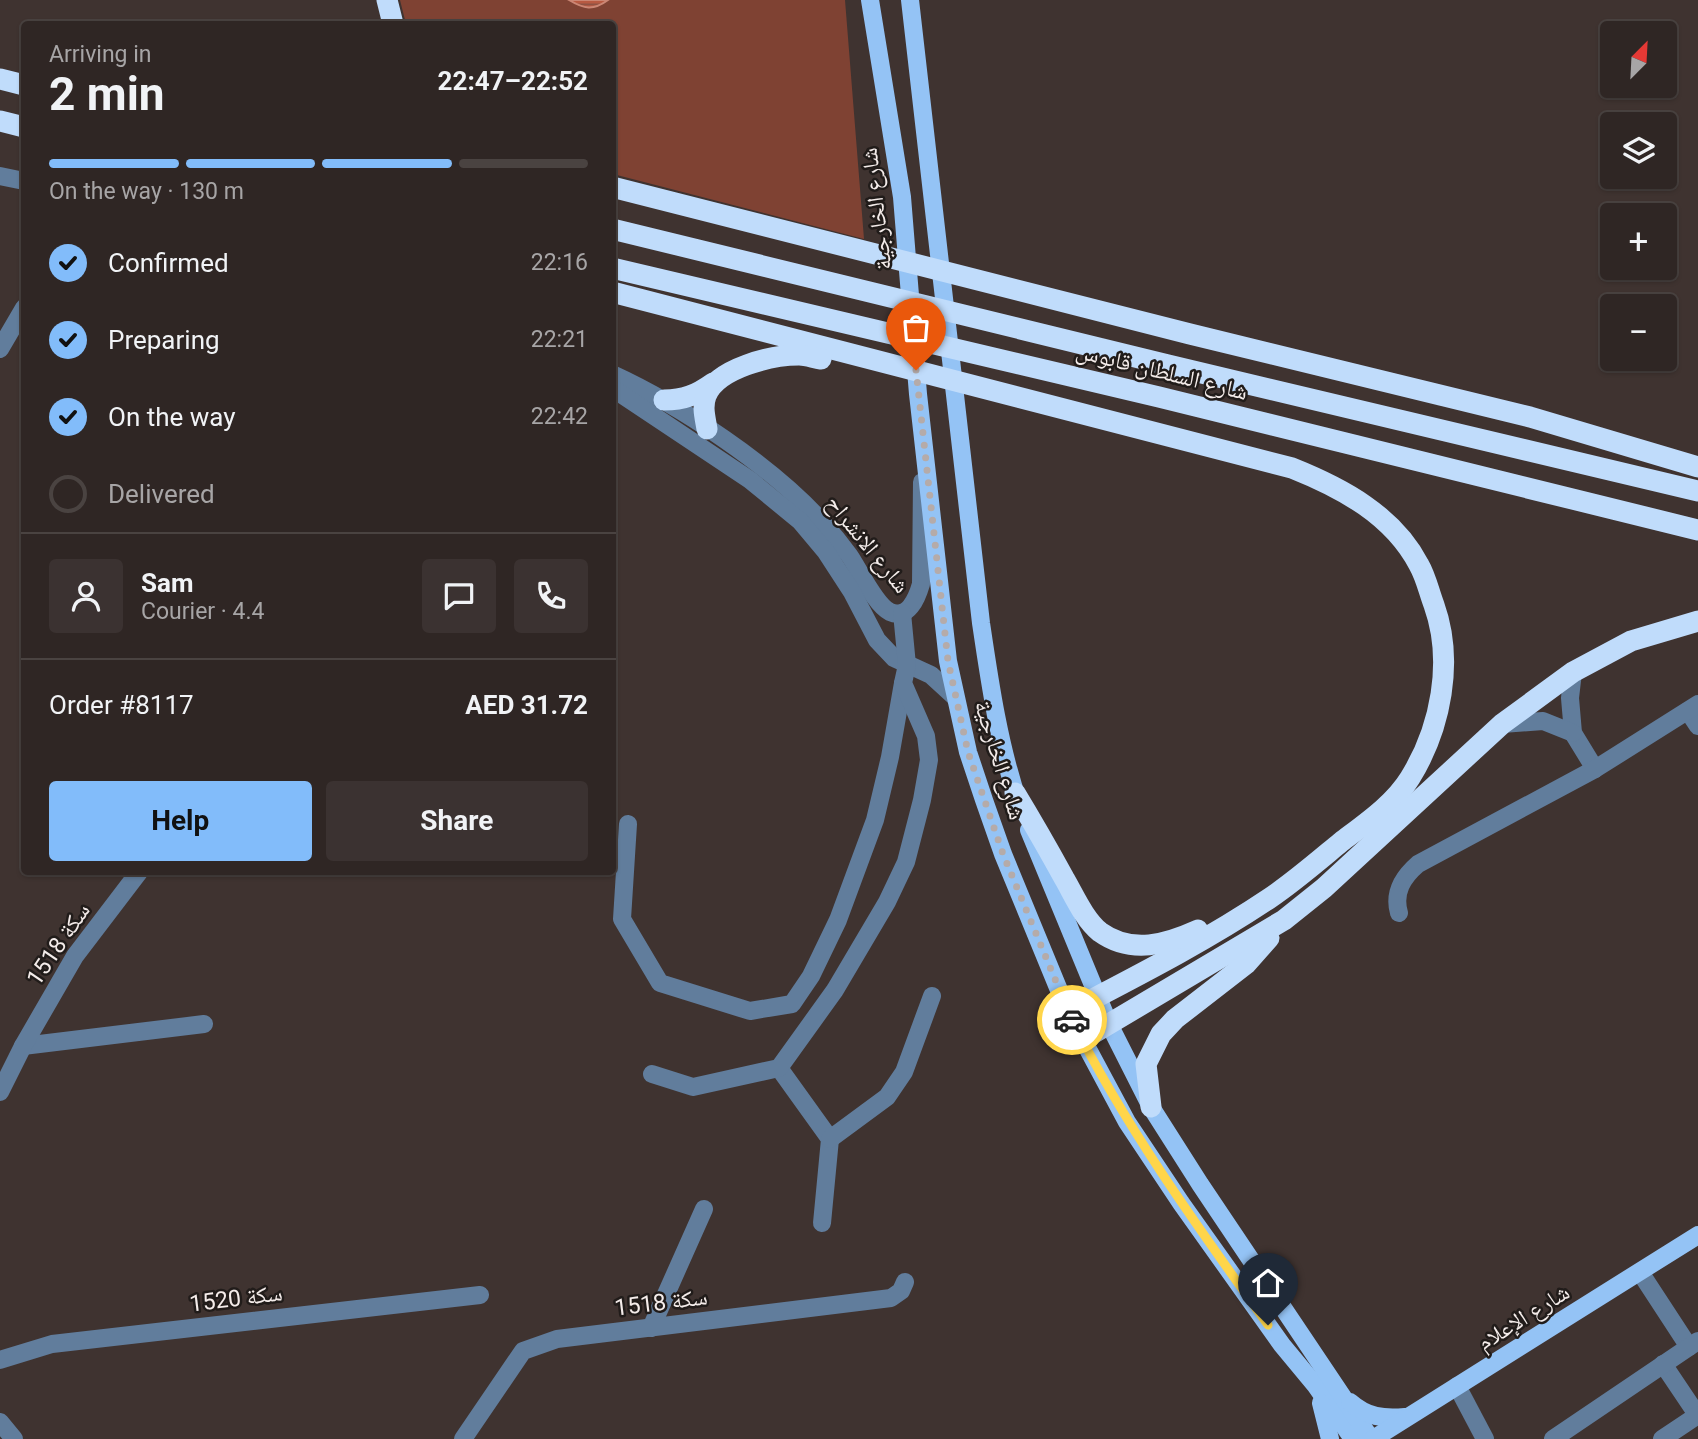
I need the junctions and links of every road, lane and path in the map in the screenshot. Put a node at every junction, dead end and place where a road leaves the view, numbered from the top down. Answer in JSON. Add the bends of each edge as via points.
{"nodes":[{"id":1,"x":387,"y":0,"type":"edge"},
{"id":2,"x":870,"y":0,"type":"edge"},
{"id":3,"x":910,"y":0,"type":"edge"},
{"id":4,"x":392,"y":21,"type":"edge"},
{"id":5,"x":0,"y":79,"type":"edge"},
{"id":6,"x":21,"y":84,"type":"edge"},
{"id":7,"x":0,"y":121,"type":"edge"},
{"id":8,"x":21,"y":126,"type":"edge"},
{"id":9,"x":0,"y":176,"type":"edge"},
{"id":10,"x":21,"y":180,"type":"edge"},
{"id":11,"x":616,"y":188,"type":"edge"},
{"id":12,"x":616,"y":230,"type":"edge"},
{"id":13,"x":616,"y":269,"type":"edge"},
{"id":14,"x":616,"y":293,"type":"edge"},
{"id":15,"x":21,"y":311,"type":"edge"},
{"id":16,"x":5,"y":328,"type":"edge"},
{"id":17,"x":0,"y":349,"type":"edge"},
{"id":18,"x":616,"y":376,"type":"edge"},
{"id":19,"x":715,"y":382,"type":"junction"},
{"id":20,"x":962,"y":383,"type":"junction"},
{"id":21,"x":616,"y":388,"type":"edge"},
{"id":22,"x":616,"y":390,"type":"edge"},
{"id":23,"x":664,"y":400,"type":"junction"},
{"id":24,"x":707,"y":429,"type":"junction"},
{"id":25,"x":922,"y":437,"type":"junction"},
{"id":26,"x":1698,"y":467,"type":"edge"},
{"id":27,"x":1698,"y":491,"type":"edge"},
{"id":28,"x":1698,"y":530,"type":"edge"},
{"id":29,"x":902,"y":613,"type":"junction"},
{"id":30,"x":1698,"y":621,"type":"edge"},
{"id":31,"x":1573,"y":672,"type":"junction"},
{"id":32,"x":905,"y":674,"type":"junction"},
{"id":33,"x":956,"y":697,"type":"junction"},
{"id":34,"x":1695,"y":714,"type":"edge"},
{"id":35,"x":1502,"y":724,"type":"junction"},
{"id":36,"x":1573,"y":733,"type":"junction"},
{"id":37,"x":1595,"y":769,"type":"junction"},
{"id":38,"x":1015,"y":793,"type":"junction"},
{"id":39,"x":628,"y":824,"type":"dead end"},
{"id":40,"x":137,"y":875,"type":"edge"},
{"id":41,"x":1270,"y":898,"type":"junction"},
{"id":42,"x":1399,"y":913,"type":"dead end"},
{"id":43,"x":1284,"y":920,"type":"junction"},
{"id":44,"x":932,"y":996,"type":"dead end"},
{"id":45,"x":1098,"y":996,"type":"junction"},
{"id":46,"x":1068,"y":1012,"type":"junction"},
{"id":47,"x":204,"y":1024,"type":"dead end"},
{"id":48,"x":1110,"y":1024,"type":"junction"},
{"id":49,"x":1082,"y":1040,"type":"junction"},
{"id":50,"x":23,"y":1046,"type":"junction"},
{"id":51,"x":779,"y":1068,"type":"junction"},
{"id":52,"x":652,"y":1074,"type":"dead end"},
{"id":53,"x":0,"y":1092,"type":"edge"},
{"id":54,"x":1151,"y":1107,"type":"junction"},
{"id":55,"x":830,"y":1139,"type":"junction"},
{"id":56,"x":704,"y":1209,"type":"dead end"},
{"id":57,"x":822,"y":1223,"type":"dead end"},
{"id":58,"x":1698,"y":1235,"type":"edge"},
{"id":59,"x":1640,"y":1272,"type":"junction"},
{"id":60,"x":905,"y":1282,"type":"dead end"},
{"id":61,"x":480,"y":1295,"type":"dead end"},
{"id":62,"x":652,"y":1328,"type":"junction"},
{"id":63,"x":1694,"y":1344,"type":"edge"},
{"id":64,"x":0,"y":1360,"type":"edge"},
{"id":65,"x":1663,"y":1364,"type":"junction"},
{"id":66,"x":1316,"y":1386,"type":"junction"},
{"id":67,"x":1457,"y":1386,"type":"junction"},
{"id":68,"x":1338,"y":1390,"type":"junction"},
{"id":69,"x":1409,"y":1416,"type":"junction"},
{"id":70,"x":1698,"y":1416,"type":"edge"},
{"id":71,"x":0,"y":1422,"type":"edge"},
{"id":72,"x":14,"y":1439,"type":"edge"},
{"id":73,"x":463,"y":1439,"type":"edge"},
{"id":74,"x":1331,"y":1439,"type":"edge"},
{"id":75,"x":1353,"y":1439,"type":"edge"},
{"id":76,"x":1372,"y":1439,"type":"edge"},
{"id":77,"x":1485,"y":1439,"type":"edge"},
{"id":78,"x":1553,"y":1439,"type":"edge"},
{"id":79,"x":1662,"y":1439,"type":"edge"}],
"edges":[{"from":1,"to":4,"type":"highway"},
{"from":2,"to":25,"type":"main road","name":"شارع الخارجية","via":[[902,197]]},
{"from":3,"to":38,"type":"main road","name":"شارع الخارجية","via":[[991,688]]},
{"from":5,"to":6,"type":"highway"},
{"from":7,"to":8,"type":"highway"},
{"from":9,"to":10,"type":"street"},
{"from":11,"to":26,"type":"highway","via":[[1530,417]]},
{"from":12,"to":27,"type":"highway","name":"شارع السلطان قابوس"},
{"from":13,"to":28,"type":"highway","name":"شارع السلطان قابوس"},
{"from":14,"to":20,"type":"highway"},
{"from":15,"to":16,"type":"street"},
{"from":16,"to":17,"type":"street"},
{"from":18,"to":23,"type":"street","name":"شارع الانشراح"},
{"from":19,"to":20,"type":"highway","via":[[763,359],[800,355]]},
{"from":19,"to":23,"type":"highway","via":[[682,400]]},
{"from":19,"to":24,"type":"highway","via":[[703,410]]},
{"from":20,"to":41,"type":"highway","via":[[1322,480],[1372,510],[1419,565],[1439,619],[1444,672],[1437,717],[1426,748],[1410,779],[1384,808]]},
{"from":21,"to":23,"type":"street"},
{"from":22,"to":32,"type":"street","name":"شارع الانشراح","via":[[750,480],[800,522],[852,592],[877,640]]},
{"from":23,"to":24,"type":"street","name":"شارع الانشراح"},
{"from":24,"to":29,"type":"street","name":"شارع الانشراح","via":[[795,495],[848,553],[882,606],[891,613]]},
{"from":25,"to":29,"type":"street","name":"شارع الانشراح","via":[[921,584],[918,597]]},
{"from":25,"to":33,"type":"main road","name":"شارع الخارجية"},
{"from":29,"to":32,"type":"street"},
{"from":30,"to":31,"type":"highway","via":[[1631,641]]},
{"from":31,"to":35,"type":"highway"},
{"from":31,"to":36,"type":"street"},
{"from":32,"to":33,"type":"street","name":"شارع الانشراح","via":[[931,675]]},
{"from":32,"to":39,"type":"street","via":[[876,820],[838,920],[792,1004],[750,1011],[660,983],[622,919]]},
{"from":32,"to":51,"type":"street","via":[[926,736],[929,760],[906,862],[835,990]]},
{"from":33,"to":46,"type":"main road","name":"شارع الخارجية","via":[[991,821]]},
{"from":34,"to":37,"type":"street"},
{"from":35,"to":36,"type":"street","via":[[1543,721]]},
{"from":35,"to":43,"type":"highway"},
{"from":36,"to":37,"type":"street"},
{"from":37,"to":42,"type":"street","via":[[1418,864],[1398,891]]},
{"from":38,"to":41,"type":"highway","via":[[1083,911],[1099,931],[1115,939],[1142,946],[1166,943]]},
{"from":38,"to":45,"type":"main road","name":"شارع الخارجية"},
{"from":40,"to":50,"type":"street","name":"سكة 1518","via":[[75,956]]},
{"from":41,"to":45,"type":"highway"},
{"from":43,"to":48,"type":"highway"},
{"from":43,"to":54,"type":"highway","via":[[1246,964],[1161,1034],[1146,1064]]},
{"from":44,"to":55,"type":"street","via":[[904,1072],[887,1097]]},
{"from":45,"to":46,"type":"highway"},
{"from":45,"to":48,"type":"main road","name":"شارع الخارجية"},
{"from":46,"to":49,"type":"main road","name":"شارع الخارجية"},
{"from":47,"to":50,"type":"street"},
{"from":48,"to":49,"type":"highway"},
{"from":48,"to":54,"type":"main road","name":"شارع الخارجية"},
{"from":49,"to":66,"type":"main road","name":"شارع الخارجية","via":[[1181,1203]]},
{"from":50,"to":53,"type":"street","name":"سكة 1518"},
{"from":51,"to":52,"type":"street","via":[[692,1087]]},
{"from":51,"to":55,"type":"street"},
{"from":54,"to":68,"type":"main road","name":"شارع الخارجية"},
{"from":55,"to":57,"type":"street"},
{"from":56,"to":62,"type":"street"},
{"from":58,"to":59,"type":"main road","name":"شارع الإعلام"},
{"from":59,"to":63,"type":"street"},
{"from":59,"to":67,"type":"main road","name":"شارع الإعلام"},
{"from":60,"to":62,"type":"street","name":"سكة 1518","via":[[891,1298]]},
{"from":61,"to":64,"type":"street","name":"سكة 1520","via":[[52,1344]]},
{"from":62,"to":73,"type":"street","name":"سكة 1518","via":[[557,1339],[523,1351]]},
{"from":63,"to":65,"type":"street"},
{"from":65,"to":70,"type":"street"},
{"from":65,"to":78,"type":"street"},
{"from":66,"to":74,"type":"main road"},
{"from":66,"to":75,"type":"main road","name":"شارع الخارجية"},
{"from":67,"to":69,"type":"main road","name":"شارع الإعلام"},
{"from":67,"to":77,"type":"street"},
{"from":68,"to":69,"type":"main road","via":[[1368,1415],[1385,1419]]},
{"from":68,"to":76,"type":"main road","name":"شارع الخارجية"},
{"from":69,"to":76,"type":"main road","name":"شارع الإعلام"},
{"from":70,"to":79,"type":"street"},
{"from":71,"to":72,"type":"street"}]}
